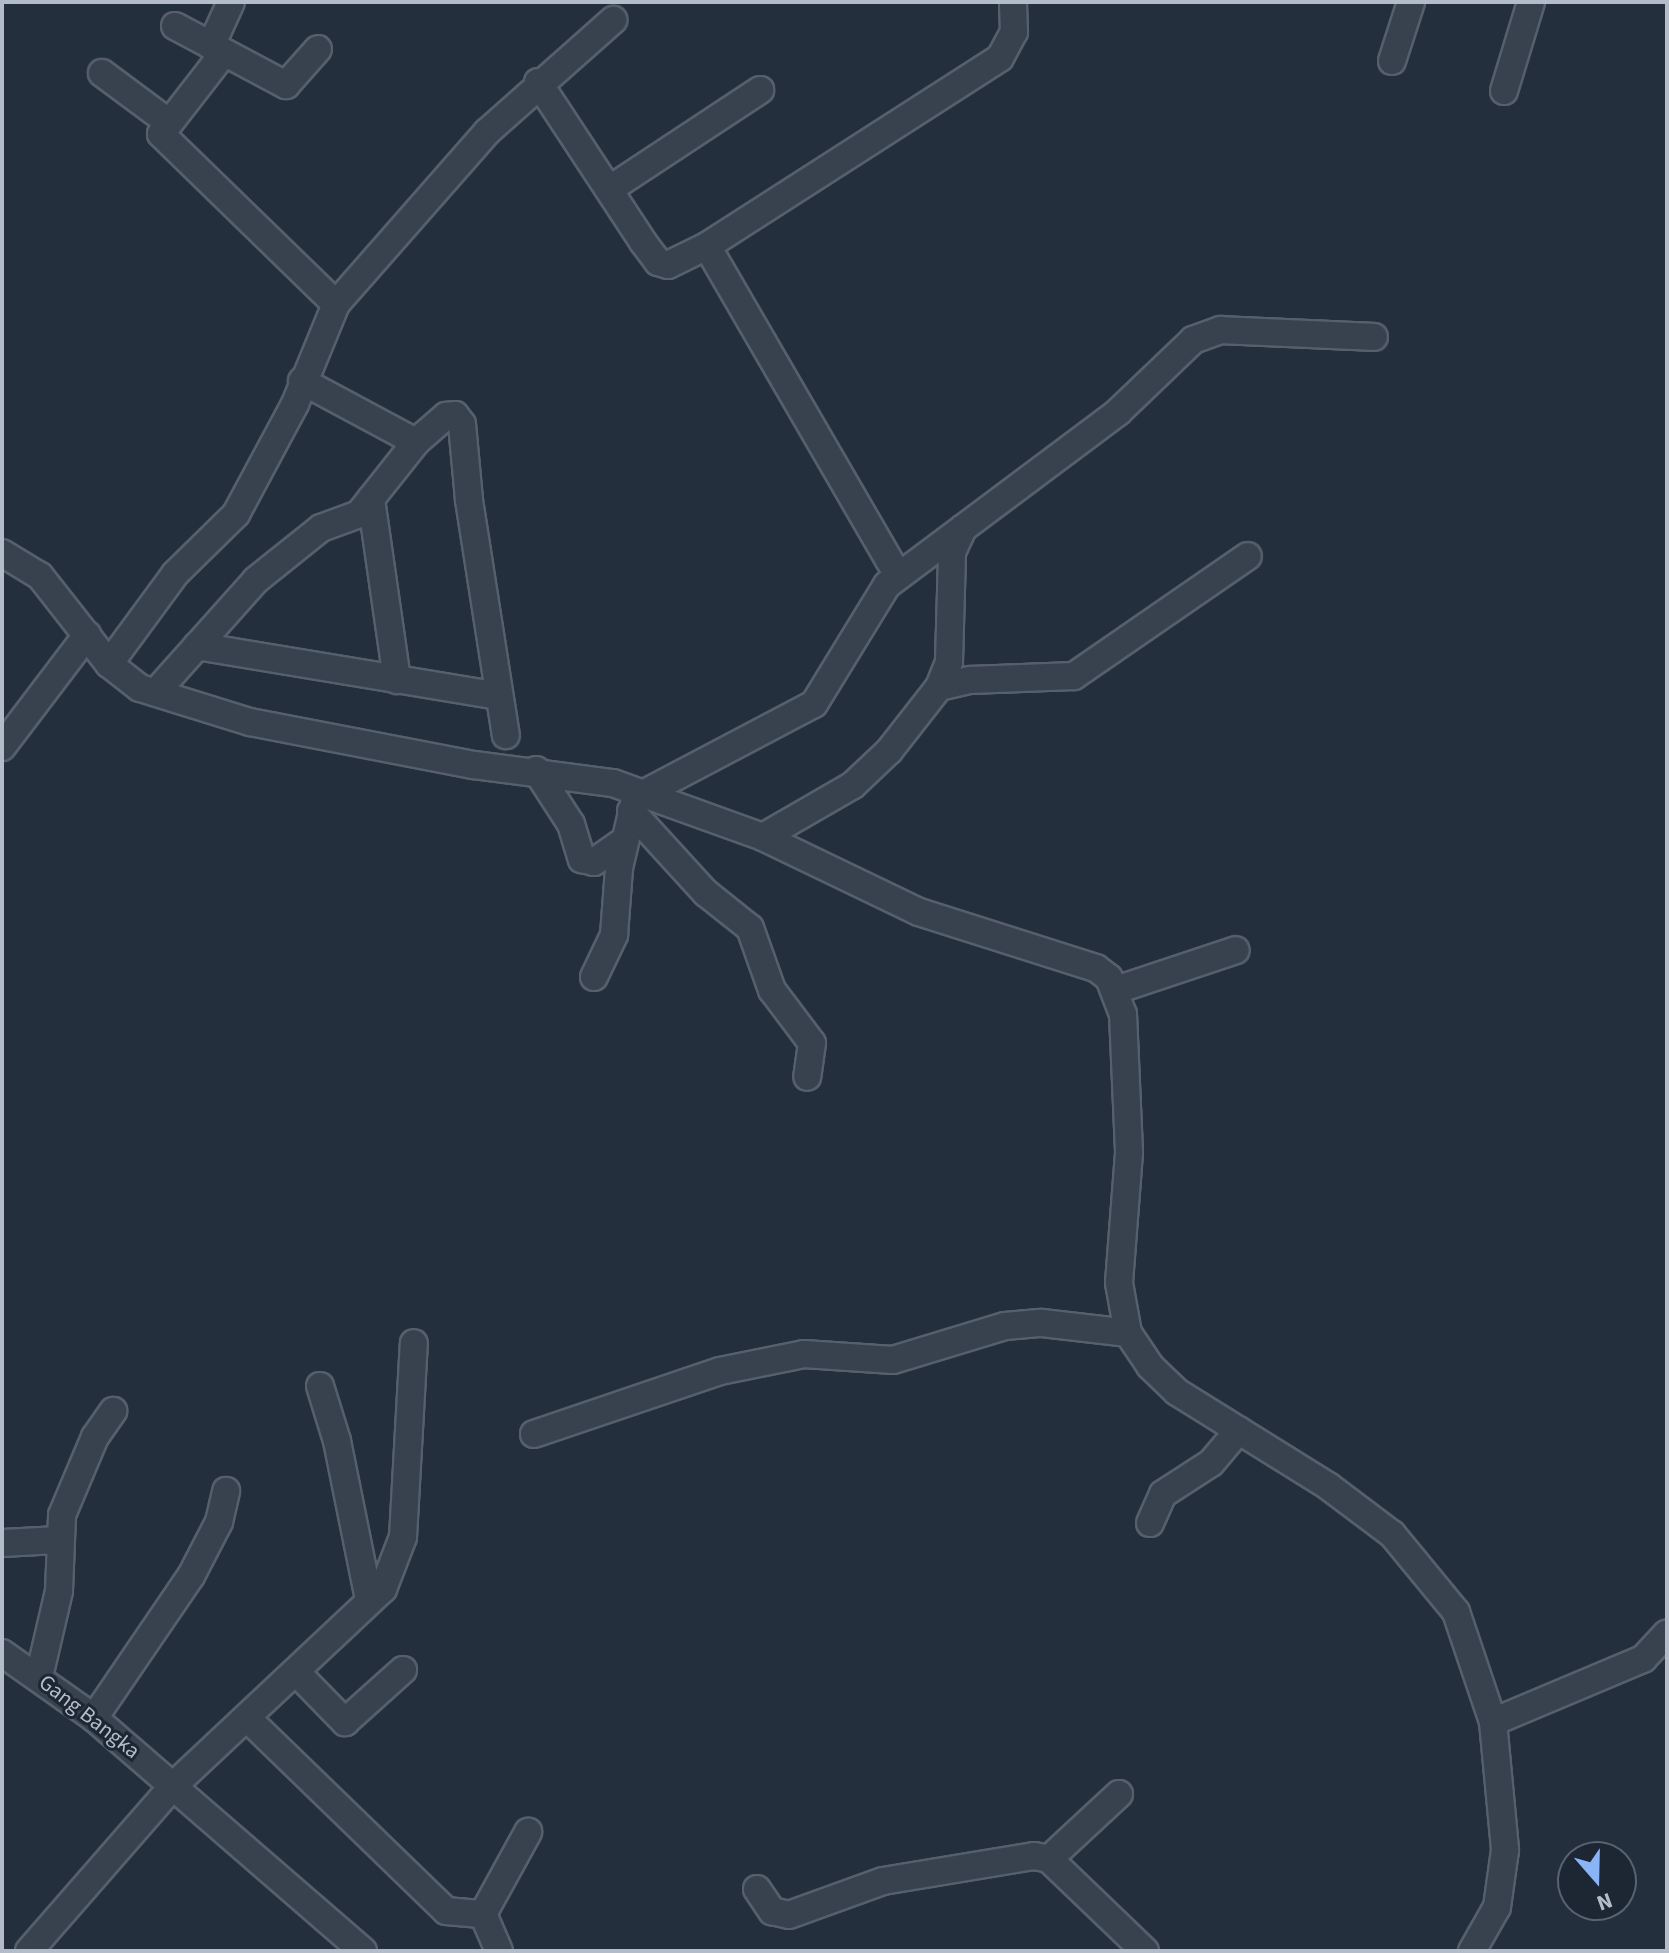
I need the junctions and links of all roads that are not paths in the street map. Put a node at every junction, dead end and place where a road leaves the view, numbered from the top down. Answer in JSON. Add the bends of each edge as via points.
{"nodes":[{"id":1,"x":1013,"y":2,"type":"edge"},
{"id":2,"x":1411,"y":2,"type":"edge"},
{"id":3,"x":1531,"y":2,"type":"edge"},
{"id":4,"x":223,"y":5,"type":"edge"},
{"id":5,"x":613,"y":20,"type":"dead end"},
{"id":6,"x":175,"y":26,"type":"dead end"},
{"id":7,"x":318,"y":49,"type":"dead end"},
{"id":8,"x":217,"y":50,"type":"junction"},
{"id":9,"x":1392,"y":61,"type":"dead end"},
{"id":10,"x":102,"y":73,"type":"dead end"},
{"id":11,"x":538,"y":82,"type":"junction"},
{"id":12,"x":760,"y":90,"type":"dead end"},
{"id":13,"x":1504,"y":91,"type":"dead end"},
{"id":14,"x":168,"y":122,"type":"junction"},
{"id":15,"x":610,"y":189,"type":"junction"},
{"id":16,"x":707,"y":246,"type":"junction"},
{"id":17,"x":336,"y":304,"type":"junction"},
{"id":18,"x":1374,"y":337,"type":"dead end"},
{"id":19,"x":302,"y":381,"type":"junction"},
{"id":20,"x":416,"y":442,"type":"junction"},
{"id":21,"x":371,"y":499,"type":"junction"},
{"id":22,"x":963,"y":528,"type":"junction"},
{"id":23,"x":2,"y":553,"type":"edge"},
{"id":24,"x":1248,"y":556,"type":"dead end"},
{"id":25,"x":898,"y":576,"type":"junction"},
{"id":26,"x":87,"y":635,"type":"junction"},
{"id":27,"x":197,"y":646,"type":"junction"},
{"id":28,"x":109,"y":664,"type":"junction"},
{"id":29,"x":397,"y":680,"type":"junction"},
{"id":30,"x":939,"y":687,"type":"junction"},
{"id":31,"x":156,"y":692,"type":"junction"},
{"id":32,"x":499,"y":696,"type":"junction"},
{"id":33,"x":506,"y":735,"type":"dead end"},
{"id":34,"x":2,"y":747,"type":"edge"},
{"id":35,"x":536,"y":770,"type":"junction"},
{"id":36,"x":637,"y":799,"type":"junction"},
{"id":37,"x":763,"y":837,"type":"junction"},
{"id":38,"x":623,"y":842,"type":"junction"},
{"id":39,"x":1236,"y":950,"type":"dead end"},
{"id":40,"x":594,"y":977,"type":"dead end"},
{"id":41,"x":1116,"y":990,"type":"junction"},
{"id":42,"x":807,"y":1077,"type":"dead end"},
{"id":43,"x":1128,"y":1333,"type":"junction"},
{"id":44,"x":414,"y":1343,"type":"dead end"},
{"id":45,"x":320,"y":1386,"type":"dead end"},
{"id":46,"x":113,"y":1411,"type":"dead end"},
{"id":47,"x":1239,"y":1430,"type":"junction"},
{"id":48,"x":534,"y":1434,"type":"dead end"},
{"id":49,"x":226,"y":1491,"type":"dead end"},
{"id":50,"x":1150,"y":1523,"type":"dead end"},
{"id":51,"x":59,"y":1540,"type":"junction"},
{"id":52,"x":2,"y":1543,"type":"edge"},
{"id":53,"x":369,"y":1600,"type":"junction"},
{"id":54,"x":1667,"y":1633,"type":"edge"},
{"id":55,"x":2,"y":1653,"type":"edge"},
{"id":56,"x":403,"y":1670,"type":"dead end"},
{"id":57,"x":297,"y":1673,"type":"junction"},
{"id":58,"x":39,"y":1677,"type":"junction"},
{"id":59,"x":94,"y":1718,"type":"junction"},
{"id":60,"x":247,"y":1718,"type":"junction"},
{"id":61,"x":1493,"y":1722,"type":"junction"},
{"id":62,"x":173,"y":1786,"type":"junction"},
{"id":63,"x":1119,"y":1794,"type":"dead end"},
{"id":64,"x":528,"y":1832,"type":"dead end"},
{"id":65,"x":1049,"y":1859,"type":"junction"},
{"id":66,"x":757,"y":1889,"type":"dead end"},
{"id":67,"x":483,"y":1914,"type":"junction"},
{"id":68,"x":29,"y":1951,"type":"edge"},
{"id":69,"x":363,"y":1951,"type":"edge"},
{"id":70,"x":499,"y":1951,"type":"edge"},
{"id":71,"x":1145,"y":1951,"type":"edge"},
{"id":72,"x":1472,"y":1951,"type":"edge"}],
"edges":[{"from":1,"to":16,"type":"street","via":[[1010,46],[942,96]]},
{"from":2,"to":9,"type":"street"},
{"from":3,"to":13,"type":"street"},
{"from":4,"to":8,"type":"street"},
{"from":5,"to":11,"type":"street"},
{"from":6,"to":8,"type":"street"},
{"from":7,"to":8,"type":"street","via":[[286,85]]},
{"from":8,"to":14,"type":"street"},
{"from":10,"to":14,"type":"street"},
{"from":11,"to":15,"type":"street"},
{"from":11,"to":17,"type":"street","via":[[487,132]]},
{"from":12,"to":15,"type":"street"},
{"from":14,"to":17,"type":"street","via":[[161,134]]},
{"from":15,"to":16,"type":"street","via":[[658,262],[668,265]]},
{"from":16,"to":25,"type":"street"},
{"from":17,"to":19,"type":"street"},
{"from":18,"to":22,"type":"street","via":[[1221,330],[1193,340],[1118,412]]},
{"from":19,"to":20,"type":"street"},
{"from":19,"to":28,"type":"street","via":[[236,514],[175,574]]},
{"from":20,"to":21,"type":"street"},
{"from":20,"to":32,"type":"street","via":[[446,416],[455,415],[462,424]]},
{"from":21,"to":27,"type":"street","via":[[359,514],[321,528],[266,572]]},
{"from":21,"to":29,"type":"street"},
{"from":22,"to":25,"type":"street"},
{"from":22,"to":30,"type":"street","via":[[952,552],[949,662]]},
{"from":23,"to":26,"type":"street","via":[[40,576]]},
{"from":24,"to":30,"type":"street","via":[[1074,676],[970,680]]},
{"from":25,"to":36,"type":"street","via":[[887,585],[814,704]]},
{"from":26,"to":28,"type":"street"},
{"from":26,"to":34,"type":"street"},
{"from":27,"to":29,"type":"street"},
{"from":27,"to":31,"type":"street"},
{"from":28,"to":31,"type":"street","via":[[140,688]]},
{"from":29,"to":32,"type":"street"},
{"from":30,"to":37,"type":"street","via":[[889,751],[853,785]]},
{"from":31,"to":35,"type":"street","via":[[265,725],[474,765]]},
{"from":32,"to":33,"type":"street"},
{"from":35,"to":36,"type":"street","via":[[601,780]]},
{"from":35,"to":38,"type":"street","via":[[571,824],[582,859],[594,862]]},
{"from":36,"to":37,"type":"street"},
{"from":36,"to":38,"type":"street"},
{"from":36,"to":42,"type":"street","via":[[706,893],[750,928],[772,990],[812,1043]]},
{"from":37,"to":41,"type":"street","via":[[919,912],[1096,968]]},
{"from":38,"to":40,"type":"street","via":[[614,935]]},
{"from":39,"to":41,"type":"street"},
{"from":41,"to":43,"type":"street","via":[[1123,1014],[1128,1130],[1119,1283]]},
{"from":43,"to":47,"type":"street","via":[[1164,1381]]},
{"from":43,"to":48,"type":"street","via":[[1042,1323],[1005,1326],[893,1360],[804,1354],[720,1371]]},
{"from":44,"to":53,"type":"street","via":[[403,1537],[383,1589]]},
{"from":45,"to":53,"type":"street","via":[[337,1441]]},
{"from":46,"to":51,"type":"street","via":[[78,1476],[62,1515]]},
{"from":47,"to":50,"type":"street","via":[[1211,1463],[1163,1494]]},
{"from":47,"to":61,"type":"street","via":[[1379,1524],[1431,1575],[1456,1612]]},
{"from":49,"to":59,"type":"street","via":[[219,1522],[199,1563]]},
{"from":51,"to":52,"type":"street"},
{"from":51,"to":58,"type":"street","via":[[59,1591]]},
{"from":53,"to":57,"type":"street"},
{"from":54,"to":61,"type":"street","via":[[1643,1659]]},
{"from":55,"to":58,"type":"street","name":"Gang Bangka"},
{"from":56,"to":57,"type":"street","via":[[347,1722]]},
{"from":57,"to":60,"type":"street"},
{"from":58,"to":59,"type":"street","name":"Gang Bangka"},
{"from":59,"to":62,"type":"street","name":"Gang Bangka"},
{"from":60,"to":62,"type":"street"},
{"from":60,"to":67,"type":"street","via":[[446,1911]]},
{"from":61,"to":72,"type":"street","via":[[1503,1805],[1503,1883],[1484,1936]]},
{"from":62,"to":68,"type":"street"},
{"from":62,"to":69,"type":"street","name":"Gang Bangka"},
{"from":63,"to":65,"type":"street"},
{"from":64,"to":67,"type":"street"},
{"from":65,"to":66,"type":"street","via":[[1034,1856],[883,1881],[789,1915],[772,1911]]},
{"from":65,"to":71,"type":"street"},
{"from":67,"to":70,"type":"street"}]}
